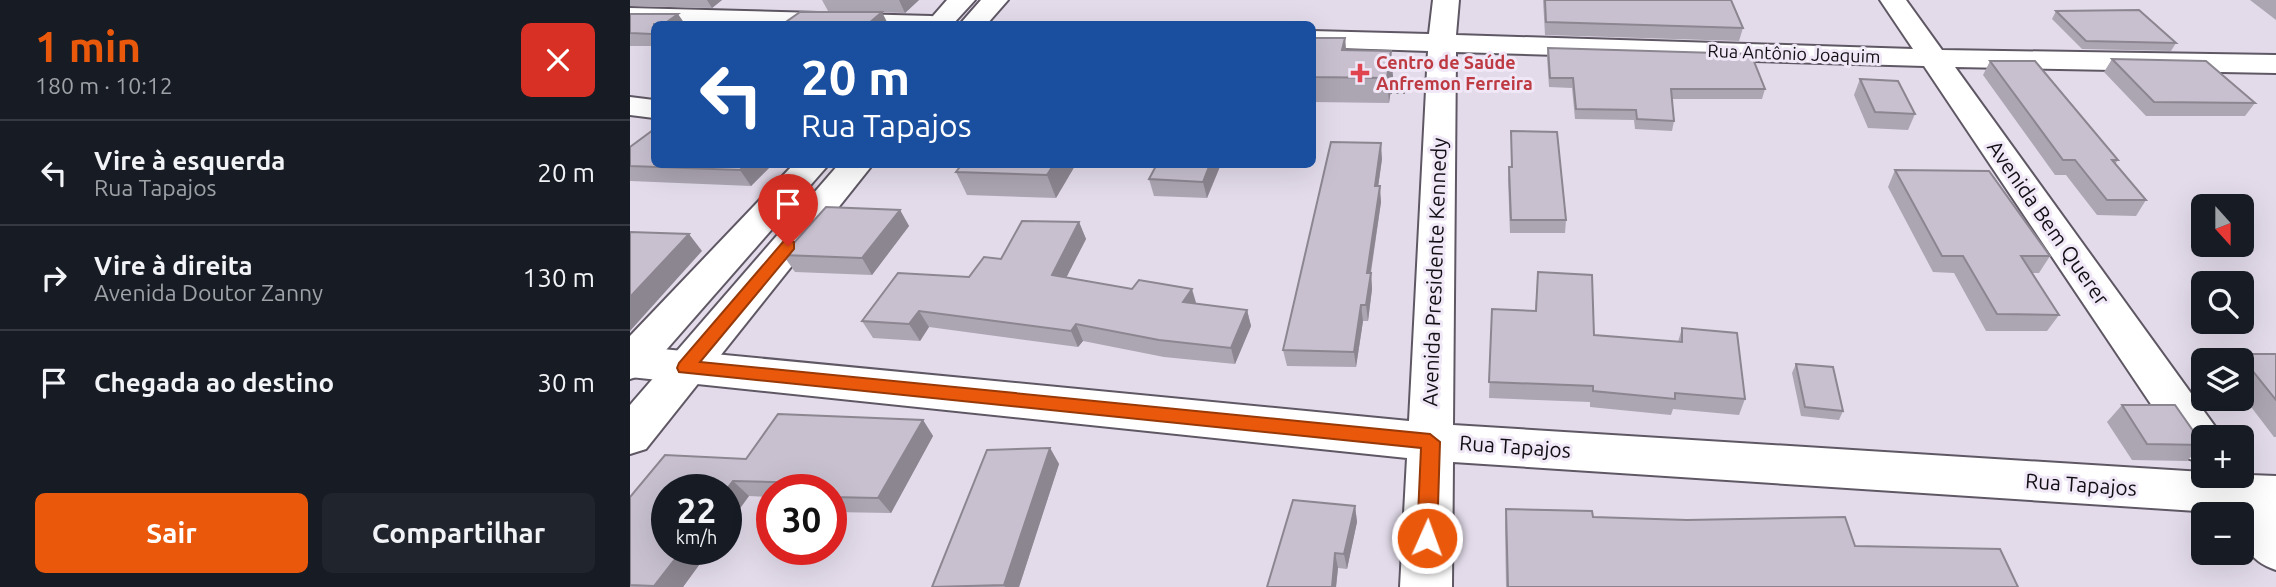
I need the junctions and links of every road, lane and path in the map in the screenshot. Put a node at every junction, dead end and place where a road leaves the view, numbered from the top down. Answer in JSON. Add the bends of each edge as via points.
{"nodes":[{"id":1,"x":962,"y":0,"type":"edge"},
{"id":2,"x":995,"y":0,"type":"edge"},
{"id":3,"x":1447,"y":0,"type":"edge"},
{"id":4,"x":1893,"y":0,"type":"edge"},
{"id":5,"x":630,"y":16,"type":"edge"},
{"id":6,"x":818,"y":21,"type":"edge"},
{"id":7,"x":942,"y":21,"type":"edge"},
{"id":8,"x":976,"y":21,"type":"edge"},
{"id":9,"x":1316,"y":39,"type":"edge"},
{"id":10,"x":1442,"y":43,"type":"junction"},
{"id":11,"x":1932,"y":58,"type":"junction"},
{"id":12,"x":2276,"y":64,"type":"edge"},
{"id":13,"x":630,"y":106,"type":"edge"},
{"id":14,"x":651,"y":109,"type":"edge"},
{"id":15,"x":809,"y":168,"type":"edge"},
{"id":16,"x":854,"y":168,"type":"edge"},
{"id":17,"x":630,"y":362,"type":"edge"},
{"id":18,"x":685,"y":368,"type":"junction"},
{"id":19,"x":2191,"y":428,"type":"edge"},
{"id":20,"x":630,"y":436,"type":"edge"},
{"id":21,"x":1430,"y":442,"type":"junction"},
{"id":22,"x":2246,"y":490,"type":"edge"},
{"id":23,"x":2276,"y":548,"type":"edge"},
{"id":24,"x":1426,"y":587,"type":"edge"}],
"edges":[{"from":1,"to":7,"type":"street"},
{"from":2,"to":8,"type":"street"},
{"from":3,"to":10,"type":"street","name":"Avenida Presidente Kennedy"},
{"from":4,"to":11,"type":"street","name":"Avenida Bem Querer"},
{"from":5,"to":6,"type":"street"},
{"from":9,"to":10,"type":"street","name":"Rua Antônio Joaquim"},
{"from":10,"to":11,"type":"street","name":"Rua Antônio Joaquim"},
{"from":10,"to":21,"type":"street","name":"Avenida Presidente Kennedy"},
{"from":11,"to":12,"type":"street","name":"Rua Antônio Joaquim"},
{"from":11,"to":19,"type":"street","name":"Avenida Bem Querer"},
{"from":13,"to":14,"type":"street"},
{"from":15,"to":17,"type":"street"},
{"from":16,"to":18,"type":"street"},
{"from":17,"to":18,"type":"street","name":"Rua Tapajos"},
{"from":18,"to":20,"type":"street"},
{"from":18,"to":21,"type":"street","name":"Rua Tapajos"},
{"from":21,"to":22,"type":"street","name":"Rua Tapajos"},
{"from":21,"to":24,"type":"street","name":"Avenida Presidente Kennedy"},
{"from":22,"to":23,"type":"street"}]}
